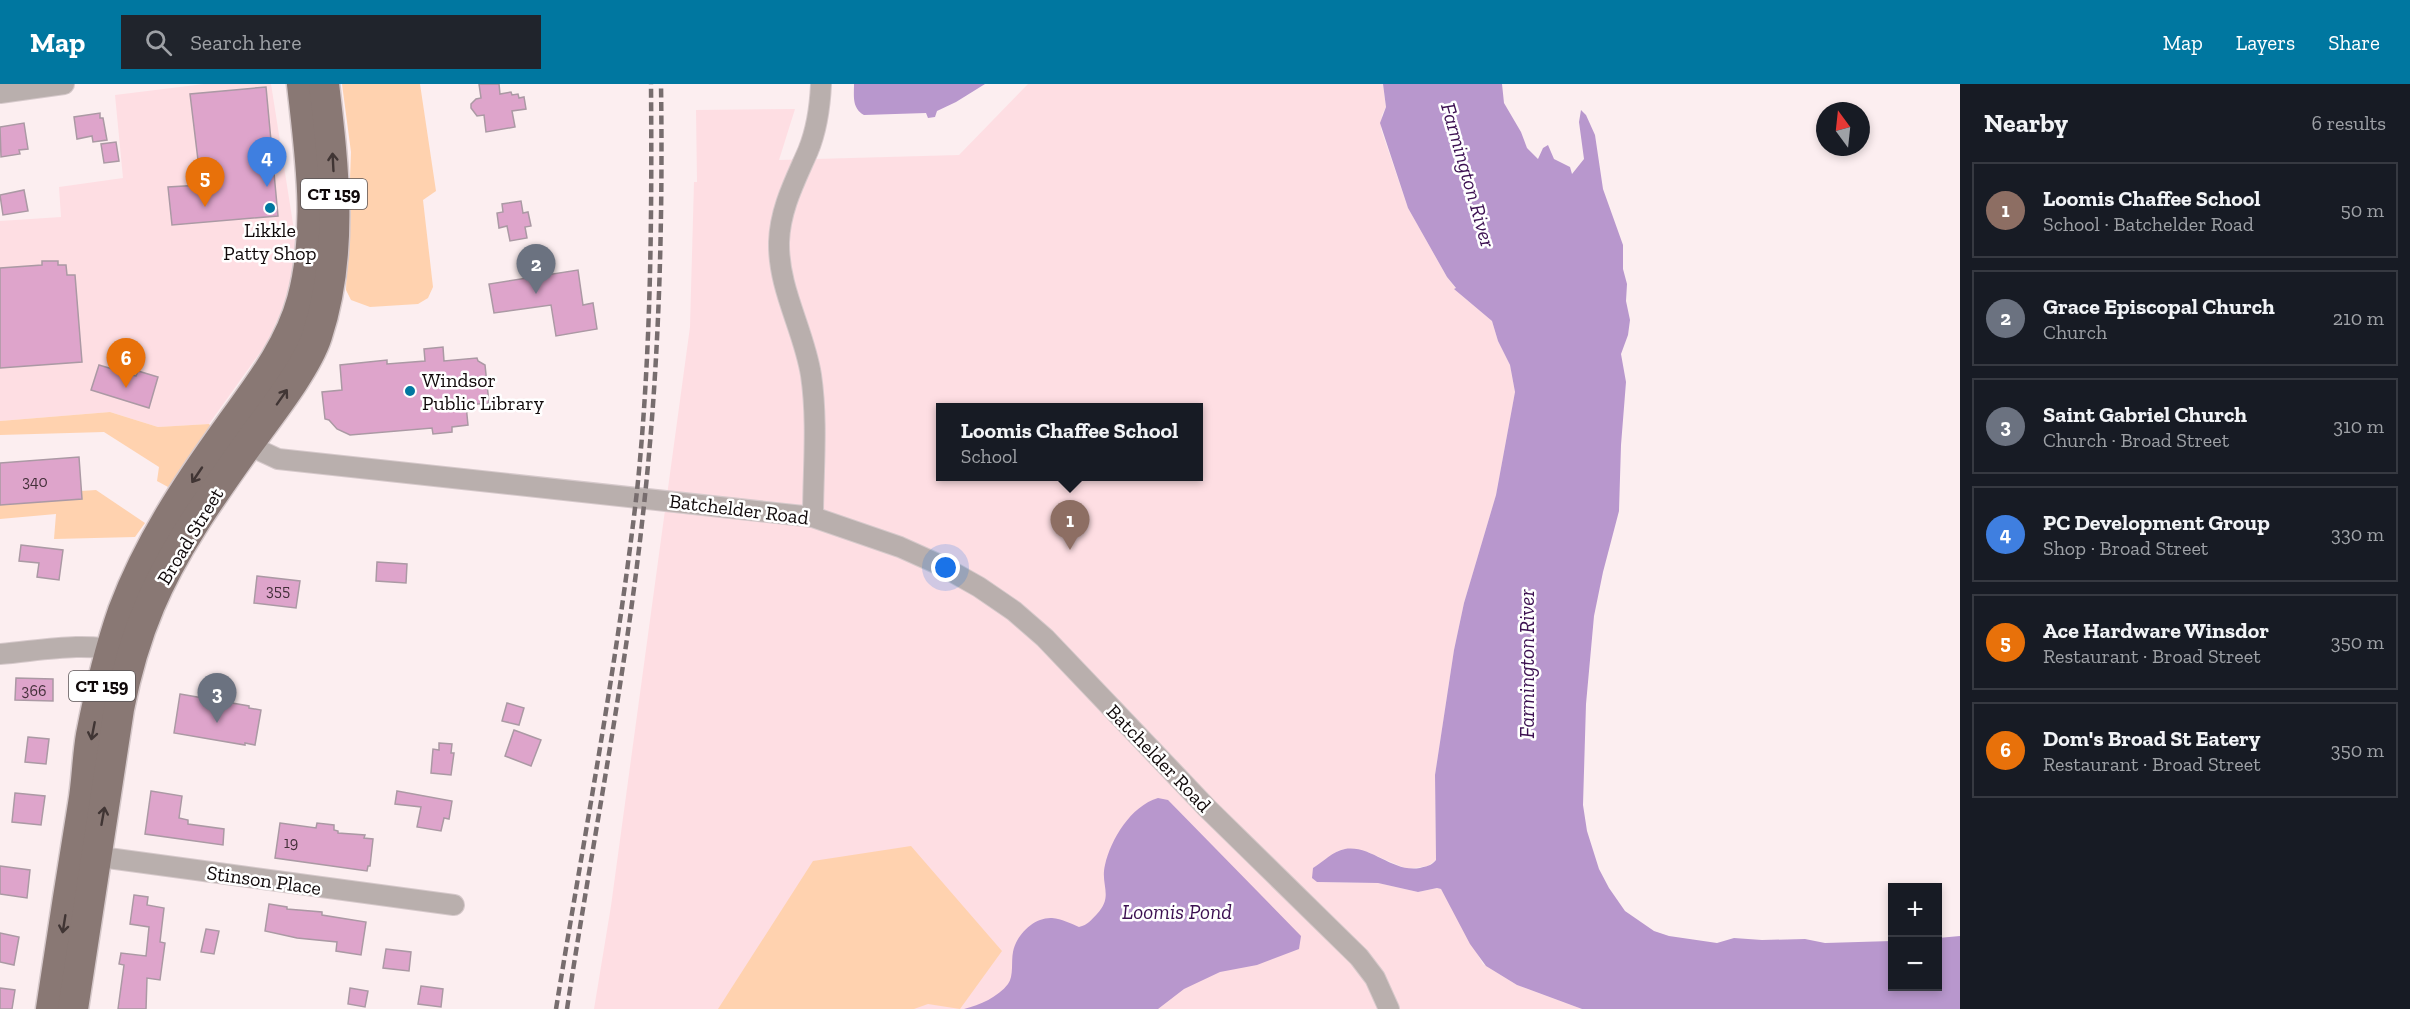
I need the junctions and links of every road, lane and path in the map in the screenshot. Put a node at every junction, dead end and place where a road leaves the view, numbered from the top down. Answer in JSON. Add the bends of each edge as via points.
{"nodes":[{"id":1,"x":64,"y":84,"type":"edge"},
{"id":2,"x":302,"y":84,"type":"edge"},
{"id":3,"x":324,"y":84,"type":"edge"},
{"id":4,"x":821,"y":84,"type":"edge"},
{"id":5,"x":0,"y":93,"type":"edge"},
{"id":6,"x":324,"y":231,"type":"junction"},
{"id":7,"x":239,"y":436,"type":"junction"},
{"id":8,"x":813,"y":518,"type":"junction"},
{"id":9,"x":122,"y":652,"type":"junction"},
{"id":10,"x":0,"y":654,"type":"edge"},
{"id":11,"x":85,"y":855,"type":"junction"},
{"id":12,"x":454,"y":905,"type":"dead end"},
{"id":13,"x":51,"y":1009,"type":"edge"},
{"id":14,"x":73,"y":1009,"type":"edge"},
{"id":15,"x":1389,"y":1009,"type":"edge"}],
"edges":[{"from":1,"to":5,"type":"street"},
{"from":2,"to":6,"type":"main road","name":"Broad Street","number":"CT 159","via":[[310,160]]},
{"from":6,"to":3,"type":"main road","name":"Broad Street","number":"CT 159","one_way":true,"via":[[332,153]]},
{"from":4,"to":8,"type":"street","via":[[817,124],[786,202],[779,243],[783,280],[813,388]]},
{"from":6,"to":7,"type":"main road","name":"Broad Street","number":"CT 159","via":[[314,302],[266,375]]},
{"from":7,"to":8,"type":"street","name":"Batchelder Road","via":[[278,459]]},
{"from":7,"to":9,"type":"main road","name":"Broad Street","number":"CT 159","via":[[206,507]]},
{"from":8,"to":15,"type":"street","name":"Batchelder Road","via":[[940,565],[1014,611],[1359,957]]},
{"from":9,"to":10,"type":"street","via":[[81,647]]},
{"from":9,"to":11,"type":"main road","name":"Broad Street","number":"CT 159","via":[[126,674]]},
{"from":11,"to":12,"type":"street","name":"Stinson Place"},
{"from":11,"to":13,"type":"main road","name":"Broad Street","number":"CT 159","one_way":true},
{"from":11,"to":14,"type":"main road","name":"Broad Street","number":"CT 159"}]}
